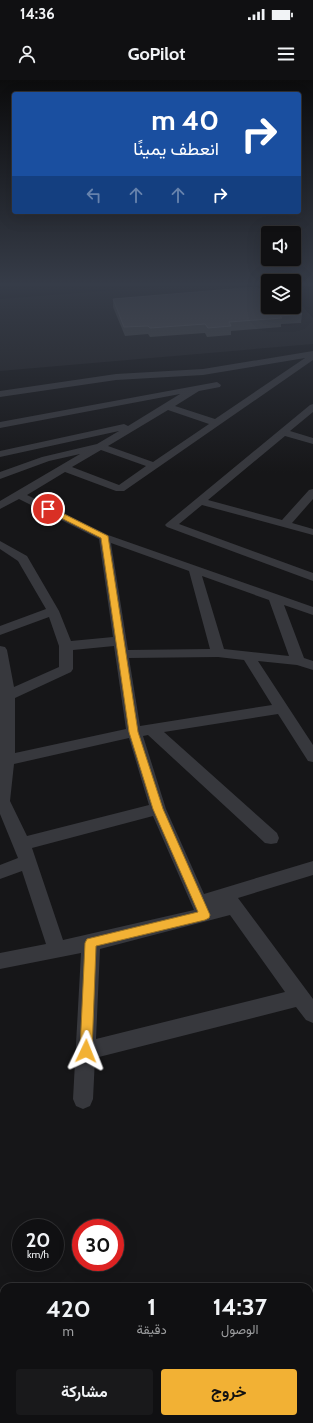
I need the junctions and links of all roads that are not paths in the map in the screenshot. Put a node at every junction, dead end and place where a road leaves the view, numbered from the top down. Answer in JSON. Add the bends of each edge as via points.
{"nodes":[{"id":1,"x":313,"y":355,"type":"edge"},
{"id":2,"x":203,"y":372,"type":"junction"},
{"id":3,"x":196,"y":389,"type":"junction"},
{"id":4,"x":0,"y":394,"type":"edge"},
{"id":5,"x":167,"y":406,"type":"junction"},
{"id":6,"x":313,"y":407,"type":"edge"},
{"id":7,"x":216,"y":423,"type":"junction"},
{"id":8,"x":136,"y":424,"type":"junction"},
{"id":9,"x":0,"y":425,"type":"edge"},
{"id":10,"x":282,"y":432,"type":"junction"},
{"id":11,"x":313,"y":440,"type":"edge"},
{"id":12,"x":100,"y":446,"type":"junction"},
{"id":13,"x":0,"y":454,"type":"edge"},
{"id":14,"x":154,"y":466,"type":"junction"},
{"id":15,"x":64,"y":468,"type":"junction"},
{"id":16,"x":0,"y":476,"type":"edge"},
{"id":17,"x":313,"y":492,"type":"edge"},
{"id":18,"x":19,"y":495,"type":"junction"},
{"id":19,"x":199,"y":501,"type":"junction"},
{"id":20,"x":0,"y":506,"type":"edge"},
{"id":21,"x":285,"y":524,"type":"junction"},
{"id":22,"x":313,"y":532,"type":"edge"},
{"id":23,"x":104,"y":536,"type":"junction"},
{"id":24,"x":0,"y":544,"type":"edge"},
{"id":25,"x":194,"y":569,"type":"junction"},
{"id":26,"x":313,"y":578,"type":"edge"},
{"id":27,"x":275,"y":598,"type":"junction"},
{"id":28,"x":53,"y":611,"type":"junction"},
{"id":29,"x":313,"y":611,"type":"edge"},
{"id":30,"x":0,"y":631,"type":"edge"},
{"id":31,"x":66,"y":646,"type":"junction"},
{"id":32,"x":120,"y":647,"type":"junction"},
{"id":33,"x":0,"y":650,"type":"edge"},
{"id":34,"x":218,"y":653,"type":"junction"},
{"id":35,"x":248,"y":656,"type":"junction"},
{"id":36,"x":298,"y":661,"type":"junction"},
{"id":37,"x":313,"y":666,"type":"edge"},
{"id":38,"x":4,"y":697,"type":"edge"},
{"id":39,"x":282,"y":708,"type":"junction"},
{"id":40,"x":151,"y":729,"type":"junction"},
{"id":41,"x":134,"y":732,"type":"junction"},
{"id":42,"x":313,"y":757,"type":"edge"},
{"id":43,"x":4,"y":761,"type":"edge"},
{"id":44,"x":1,"y":800,"type":"edge"},
{"id":45,"x":158,"y":809,"type":"junction"},
{"id":46,"x":271,"y":838,"type":"dead end"},
{"id":47,"x":22,"y":844,"type":"junction"},
{"id":48,"x":28,"y":862,"type":"junction"},
{"id":49,"x":313,"y":868,"type":"edge"},
{"id":50,"x":0,"y":872,"type":"edge"},
{"id":51,"x":229,"y":901,"type":"junction"},
{"id":52,"x":202,"y":909,"type":"junction"},
{"id":53,"x":91,"y":943,"type":"junction"},
{"id":54,"x":57,"y":950,"type":"junction"},
{"id":55,"x":0,"y":961,"type":"edge"},
{"id":56,"x":300,"y":997,"type":"junction"},
{"id":57,"x":313,"y":1014,"type":"edge"},
{"id":58,"x":86,"y":1051,"type":"junction"},
{"id":59,"x":83,"y":1099,"type":"dead end"}],
"edges":[{"from":1,"to":2,"type":"street"},
{"from":1,"to":7,"type":"street"},
{"from":2,"to":3,"type":"street","via":[[217,385]]},
{"from":2,"to":4,"type":"street","via":[[116,377]]},
{"from":3,"to":5,"type":"street"},
{"from":3,"to":9,"type":"street"},
{"from":5,"to":7,"type":"street"},
{"from":5,"to":8,"type":"street"},
{"from":6,"to":10,"type":"street"},
{"from":7,"to":14,"type":"street"},
{"from":8,"to":12,"type":"street"},
{"from":8,"to":13,"type":"street"},
{"from":10,"to":11,"type":"street"},
{"from":10,"to":19,"type":"street"},
{"from":12,"to":14,"type":"street"},
{"from":12,"to":15,"type":"street"},
{"from":12,"to":16,"type":"street","via":[[46,459]]},
{"from":14,"to":15,"type":"street","via":[[120,489]]},
{"from":15,"to":18,"type":"street"},
{"from":17,"to":21,"type":"street"},
{"from":18,"to":20,"type":"street"},
{"from":18,"to":23,"type":"street"},
{"from":19,"to":21,"type":"street"},
{"from":19,"to":26,"type":"street","via":[[171,525]]},
{"from":21,"to":22,"type":"street"},
{"from":23,"to":25,"type":"street"},
{"from":23,"to":32,"type":"street"},
{"from":24,"to":28,"type":"street","via":[[23,559]]},
{"from":25,"to":27,"type":"street"},
{"from":25,"to":34,"type":"street"},
{"from":27,"to":29,"type":"street"},
{"from":27,"to":36,"type":"street"},
{"from":28,"to":30,"type":"street"},
{"from":28,"to":31,"type":"street"},
{"from":31,"to":32,"type":"street"},
{"from":31,"to":38,"type":"street","via":[[66,669]]},
{"from":32,"to":34,"type":"street"},
{"from":32,"to":41,"type":"street"},
{"from":33,"to":38,"type":"street"},
{"from":34,"to":35,"type":"street"},
{"from":35,"to":36,"type":"street"},
{"from":35,"to":39,"type":"street"},
{"from":36,"to":37,"type":"street"},
{"from":38,"to":43,"type":"street"},
{"from":39,"to":40,"type":"street"},
{"from":39,"to":42,"type":"street"},
{"from":40,"to":41,"type":"street"},
{"from":40,"to":46,"type":"street"},
{"from":41,"to":43,"type":"street"},
{"from":41,"to":45,"type":"street"},
{"from":43,"to":44,"type":"street"},
{"from":44,"to":47,"type":"street"},
{"from":45,"to":47,"type":"street"},
{"from":45,"to":52,"type":"street"},
{"from":47,"to":48,"type":"street"},
{"from":48,"to":50,"type":"street"},
{"from":48,"to":54,"type":"street"},
{"from":49,"to":51,"type":"street"},
{"from":51,"to":52,"type":"street"},
{"from":51,"to":56,"type":"street"},
{"from":52,"to":53,"type":"street"},
{"from":53,"to":54,"type":"street"},
{"from":53,"to":58,"type":"street"},
{"from":54,"to":55,"type":"street"},
{"from":56,"to":57,"type":"street"},
{"from":56,"to":58,"type":"street"},
{"from":58,"to":59,"type":"street"}]}
